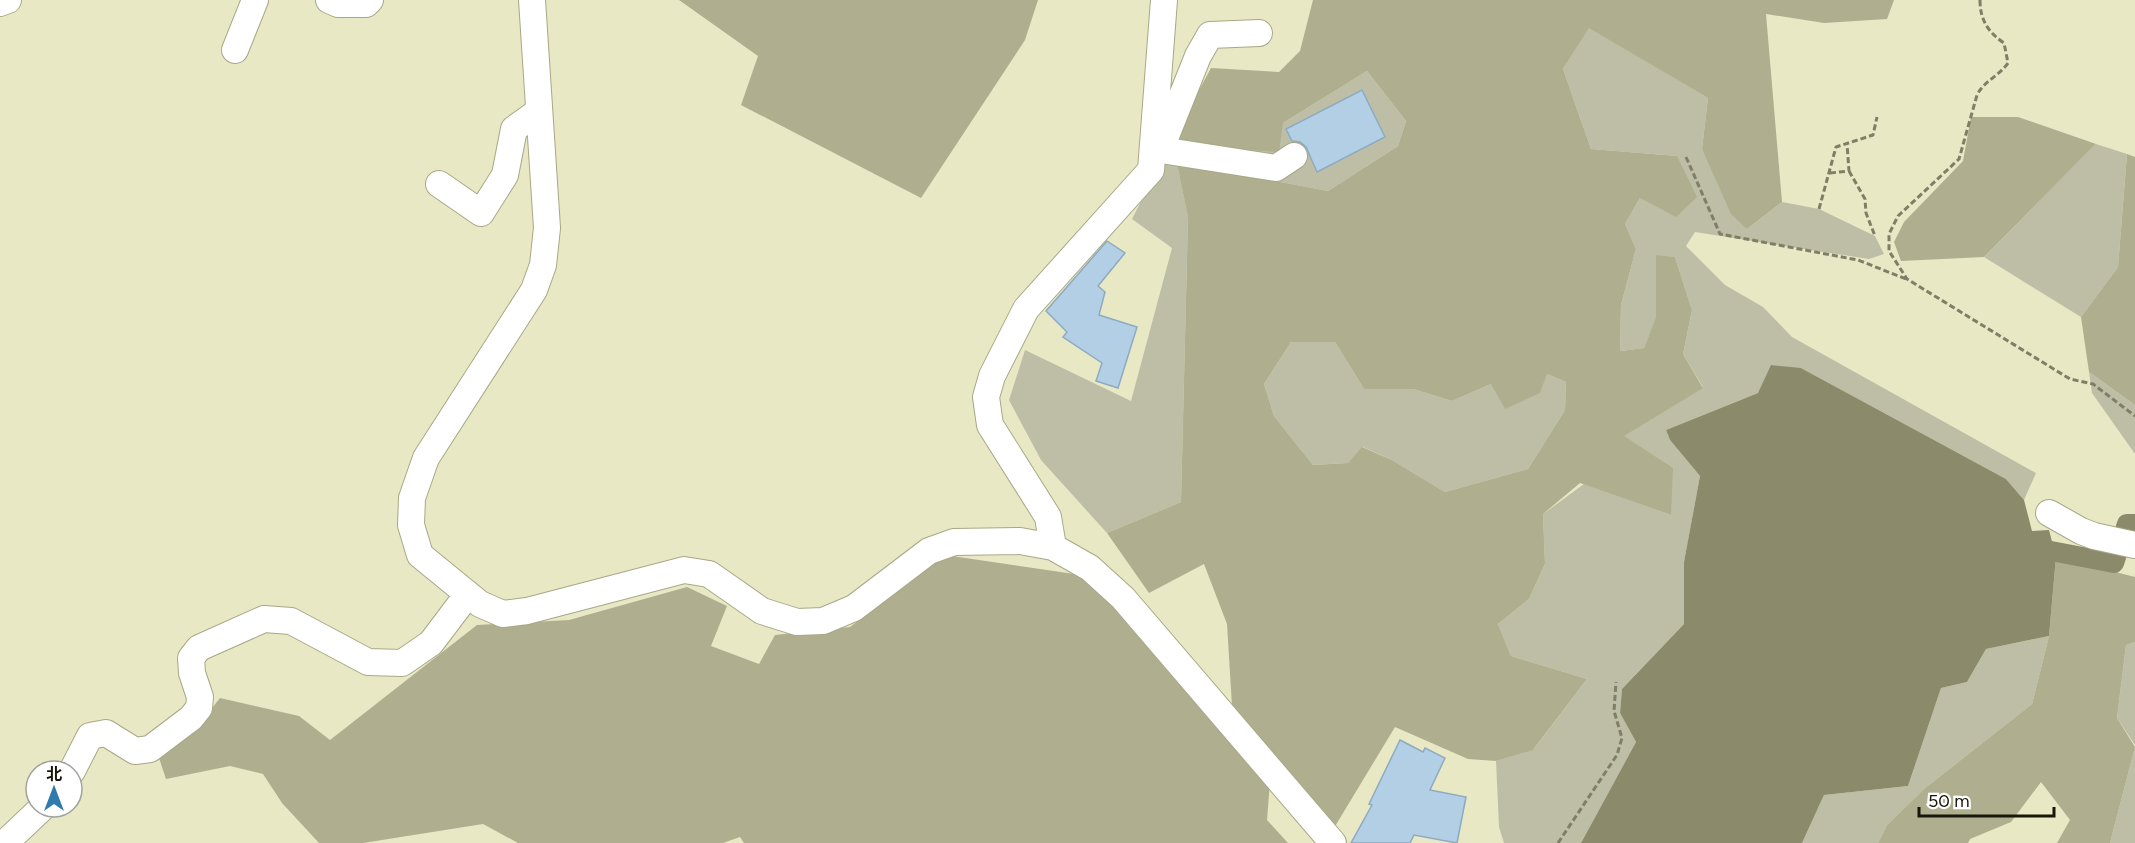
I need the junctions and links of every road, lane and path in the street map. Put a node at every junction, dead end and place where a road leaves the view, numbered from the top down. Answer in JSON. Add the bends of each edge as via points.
{"nodes":[{"id":1,"x":8,"y":0,"type":"edge"},
{"id":2,"x":255,"y":0,"type":"edge"},
{"id":3,"x":329,"y":0,"type":"edge"},
{"id":4,"x":370,"y":0,"type":"edge"},
{"id":5,"x":532,"y":0,"type":"edge"},
{"id":6,"x":1164,"y":0,"type":"edge"},
{"id":7,"x":1980,"y":0,"type":"edge"},
{"id":8,"x":0,"y":3,"type":"edge"},
{"id":9,"x":1258,"y":33,"type":"dead end"},
{"id":10,"x":235,"y":50,"type":"dead end"},
{"id":11,"x":539,"y":111,"type":"junction"},
{"id":12,"x":1877,"y":117,"type":"dead end"},
{"id":13,"x":1847,"y":144,"type":"junction"},
{"id":14,"x":1294,"y":156,"type":"dead end"},
{"id":15,"x":1686,"y":157,"type":"dead end"},
{"id":16,"x":1156,"y":160,"type":"junction"},
{"id":17,"x":1848,"y":171,"type":"junction"},
{"id":18,"x":1829,"y":173,"type":"junction"},
{"id":19,"x":439,"y":184,"type":"dead end"},
{"id":20,"x":1820,"y":209,"type":"dead end"},
{"id":21,"x":1875,"y":236,"type":"dead end"},
{"id":22,"x":1907,"y":279,"type":"junction"},
{"id":23,"x":2135,"y":416,"type":"edge"},
{"id":24,"x":2049,"y":513,"type":"dead end"},
{"id":25,"x":2135,"y":545,"type":"edge"},
{"id":26,"x":1053,"y":547,"type":"junction"},
{"id":27,"x":468,"y":594,"type":"junction"},
{"id":28,"x":1616,"y":682,"type":"dead end"},
{"id":29,"x":78,"y":759,"type":"edge"},
{"id":30,"x":30,"y":819,"type":"edge"},
{"id":31,"x":5,"y":843,"type":"edge"},
{"id":32,"x":1333,"y":843,"type":"edge"},
{"id":33,"x":1558,"y":843,"type":"edge"}],
"edges":[{"from":1,"to":8,"type":"street"},
{"from":2,"to":10,"type":"street"},
{"from":3,"to":4,"type":"street","via":[[338,4],[366,4]]},
{"from":5,"to":11,"type":"street"},
{"from":6,"to":16,"type":"street"},
{"from":7,"to":22,"type":"path","via":[[1983,21],[2004,43],[2008,63],[1981,86],[1959,159],[1898,216],[1889,234],[1888,250]]},
{"from":9,"to":16,"type":"street","via":[[1210,35]]},
{"from":11,"to":19,"type":"street","via":[[514,129],[505,175],[481,213]]},
{"from":11,"to":27,"type":"street","via":[[547,228],[543,265],[534,290],[426,458],[412,498],[411,525],[420,555]]},
{"from":12,"to":13,"type":"path","via":[[1873,135]]},
{"from":13,"to":17,"type":"path"},
{"from":13,"to":18,"type":"path","via":[[1836,147]]},
{"from":14,"to":16,"type":"street","via":[[1276,168]]},
{"from":15,"to":22,"type":"path","via":[[1720,234],[1858,260]]},
{"from":16,"to":26,"type":"street","via":[[1026,309],[992,376],[987,397],[990,425],[1048,517]]},
{"from":17,"to":18,"type":"path"},
{"from":17,"to":21,"type":"path","via":[[1865,199]]},
{"from":18,"to":20,"type":"path"},
{"from":22,"to":23,"type":"path","via":[[2070,379],[2093,384]]},
{"from":24,"to":25,"type":"street","via":[[2094,536]]},
{"from":26,"to":27,"type":"street","via":[[1020,541],[954,542],[929,551],[854,609],[823,621],[797,622],[762,611],[710,573],[684,570],[503,614]]},
{"from":26,"to":32,"type":"street","via":[[1090,568],[1123,598]]},
{"from":27,"to":29,"type":"street","via":[[431,643],[402,663],[368,662],[291,621],[264,619],[199,648],[191,658],[199,708],[150,749],[135,751],[106,734],[90,736]]},
{"from":28,"to":33,"type":"path","via":[[1614,711],[1622,738],[1617,755]]},
{"from":30,"to":31,"type":"street"}]}
